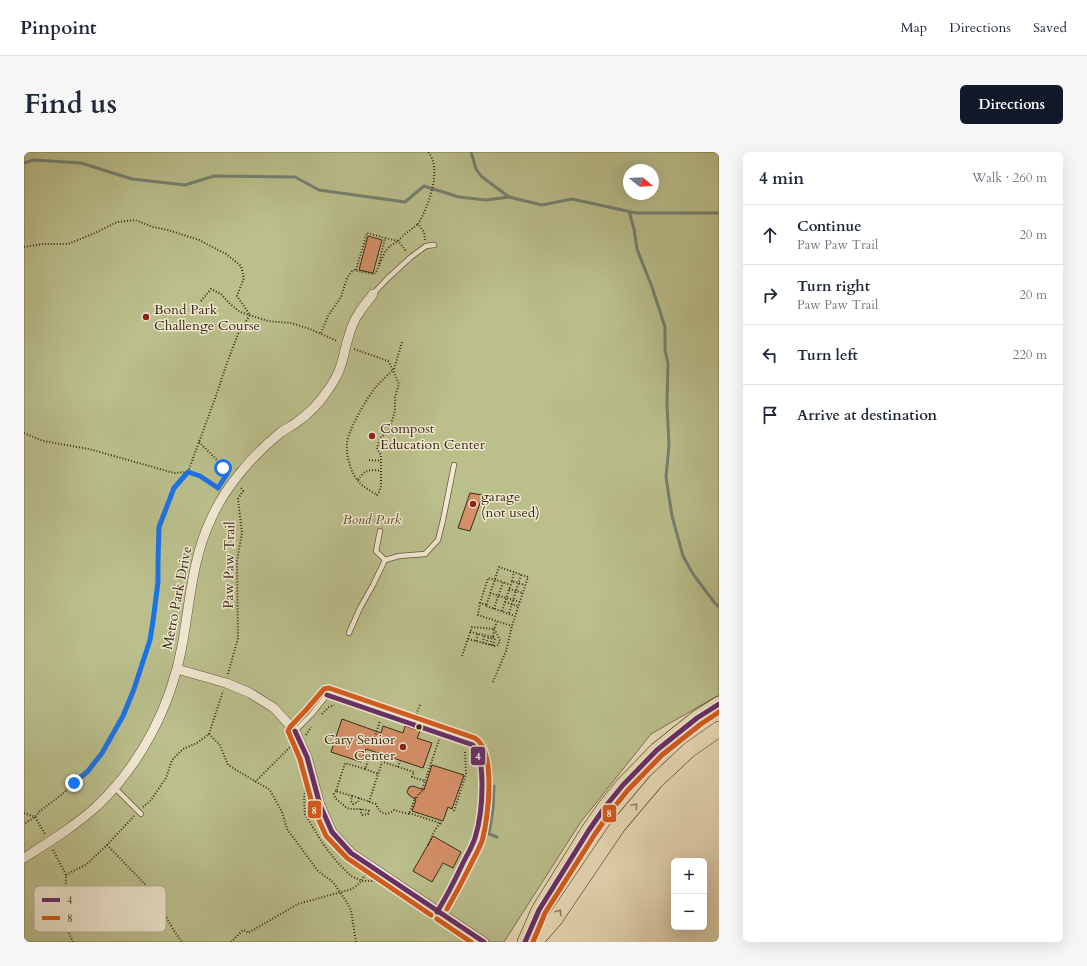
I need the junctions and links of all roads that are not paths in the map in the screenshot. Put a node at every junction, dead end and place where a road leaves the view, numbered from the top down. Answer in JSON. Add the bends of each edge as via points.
{"nodes":[{"id":1,"x":434,"y":245,"type":"dead end"},
{"id":2,"x":374,"y":294,"type":"joint"},
{"id":3,"x":454,"y":466,"type":"dead end"},
{"id":4,"x":380,"y":531,"type":"dead end"},
{"id":5,"x":385,"y":560,"type":"junction"},
{"id":6,"x":349,"y":633,"type":"dead end"},
{"id":7,"x":177,"y":669,"type":"junction"},
{"id":8,"x":719,"y":704,"type":"edge"},
{"id":9,"x":719,"y":729,"type":"edge"},
{"id":10,"x":295,"y":731,"type":"junction"},
{"id":11,"x":114,"y":787,"type":"junction"},
{"id":12,"x":141,"y":814,"type":"dead end"},
{"id":13,"x":24,"y":858,"type":"edge"},
{"id":14,"x":437,"y":912,"type":"junction"},
{"id":15,"x":484,"y":942,"type":"edge"},
{"id":16,"x":525,"y":942,"type":"edge"},
{"id":17,"x":534,"y":942,"type":"edge"}],
"edges":[{"from":1,"to":2,"type":"lane","via":[[426,246],[411,257]]},
{"from":2,"to":7,"type":"street","name":"Metro Park Drive","via":[[358,314],[347,340],[341,367],[328,390],[298,422],[282,432],[228,478],[223,497],[203,538],[196,563]]},
{"from":3,"to":5,"type":"lane","via":[[438,540],[425,554]]},
{"from":4,"to":5,"type":"lane","via":[[376,551]]},
{"from":5,"to":6,"type":"lane"},
{"from":7,"to":10,"type":"street","via":[[226,683],[250,693],[274,708]]},
{"from":7,"to":11,"type":"street","name":"Metro Park Drive","via":[[166,702],[148,740]]},
{"from":8,"to":16,"type":"main road","via":[[656,750],[623,785],[589,830],[539,910]]},
{"from":17,"to":9,"type":"main road","one_way":true,"via":[[555,919],[618,826],[656,781],[689,750]]},
{"from":10,"to":14,"type":"street","via":[[307,757],[320,805],[332,832],[351,854]]},
{"from":10,"to":14,"type":"lane","via":[[328,695],[473,745],[480,758],[482,772],[482,809],[476,834],[450,891]]},
{"from":11,"to":12,"type":"lane"},
{"from":11,"to":13,"type":"street","name":"Metro Park Drive","via":[[77,823]]},
{"from":14,"to":15,"type":"street"}]}
